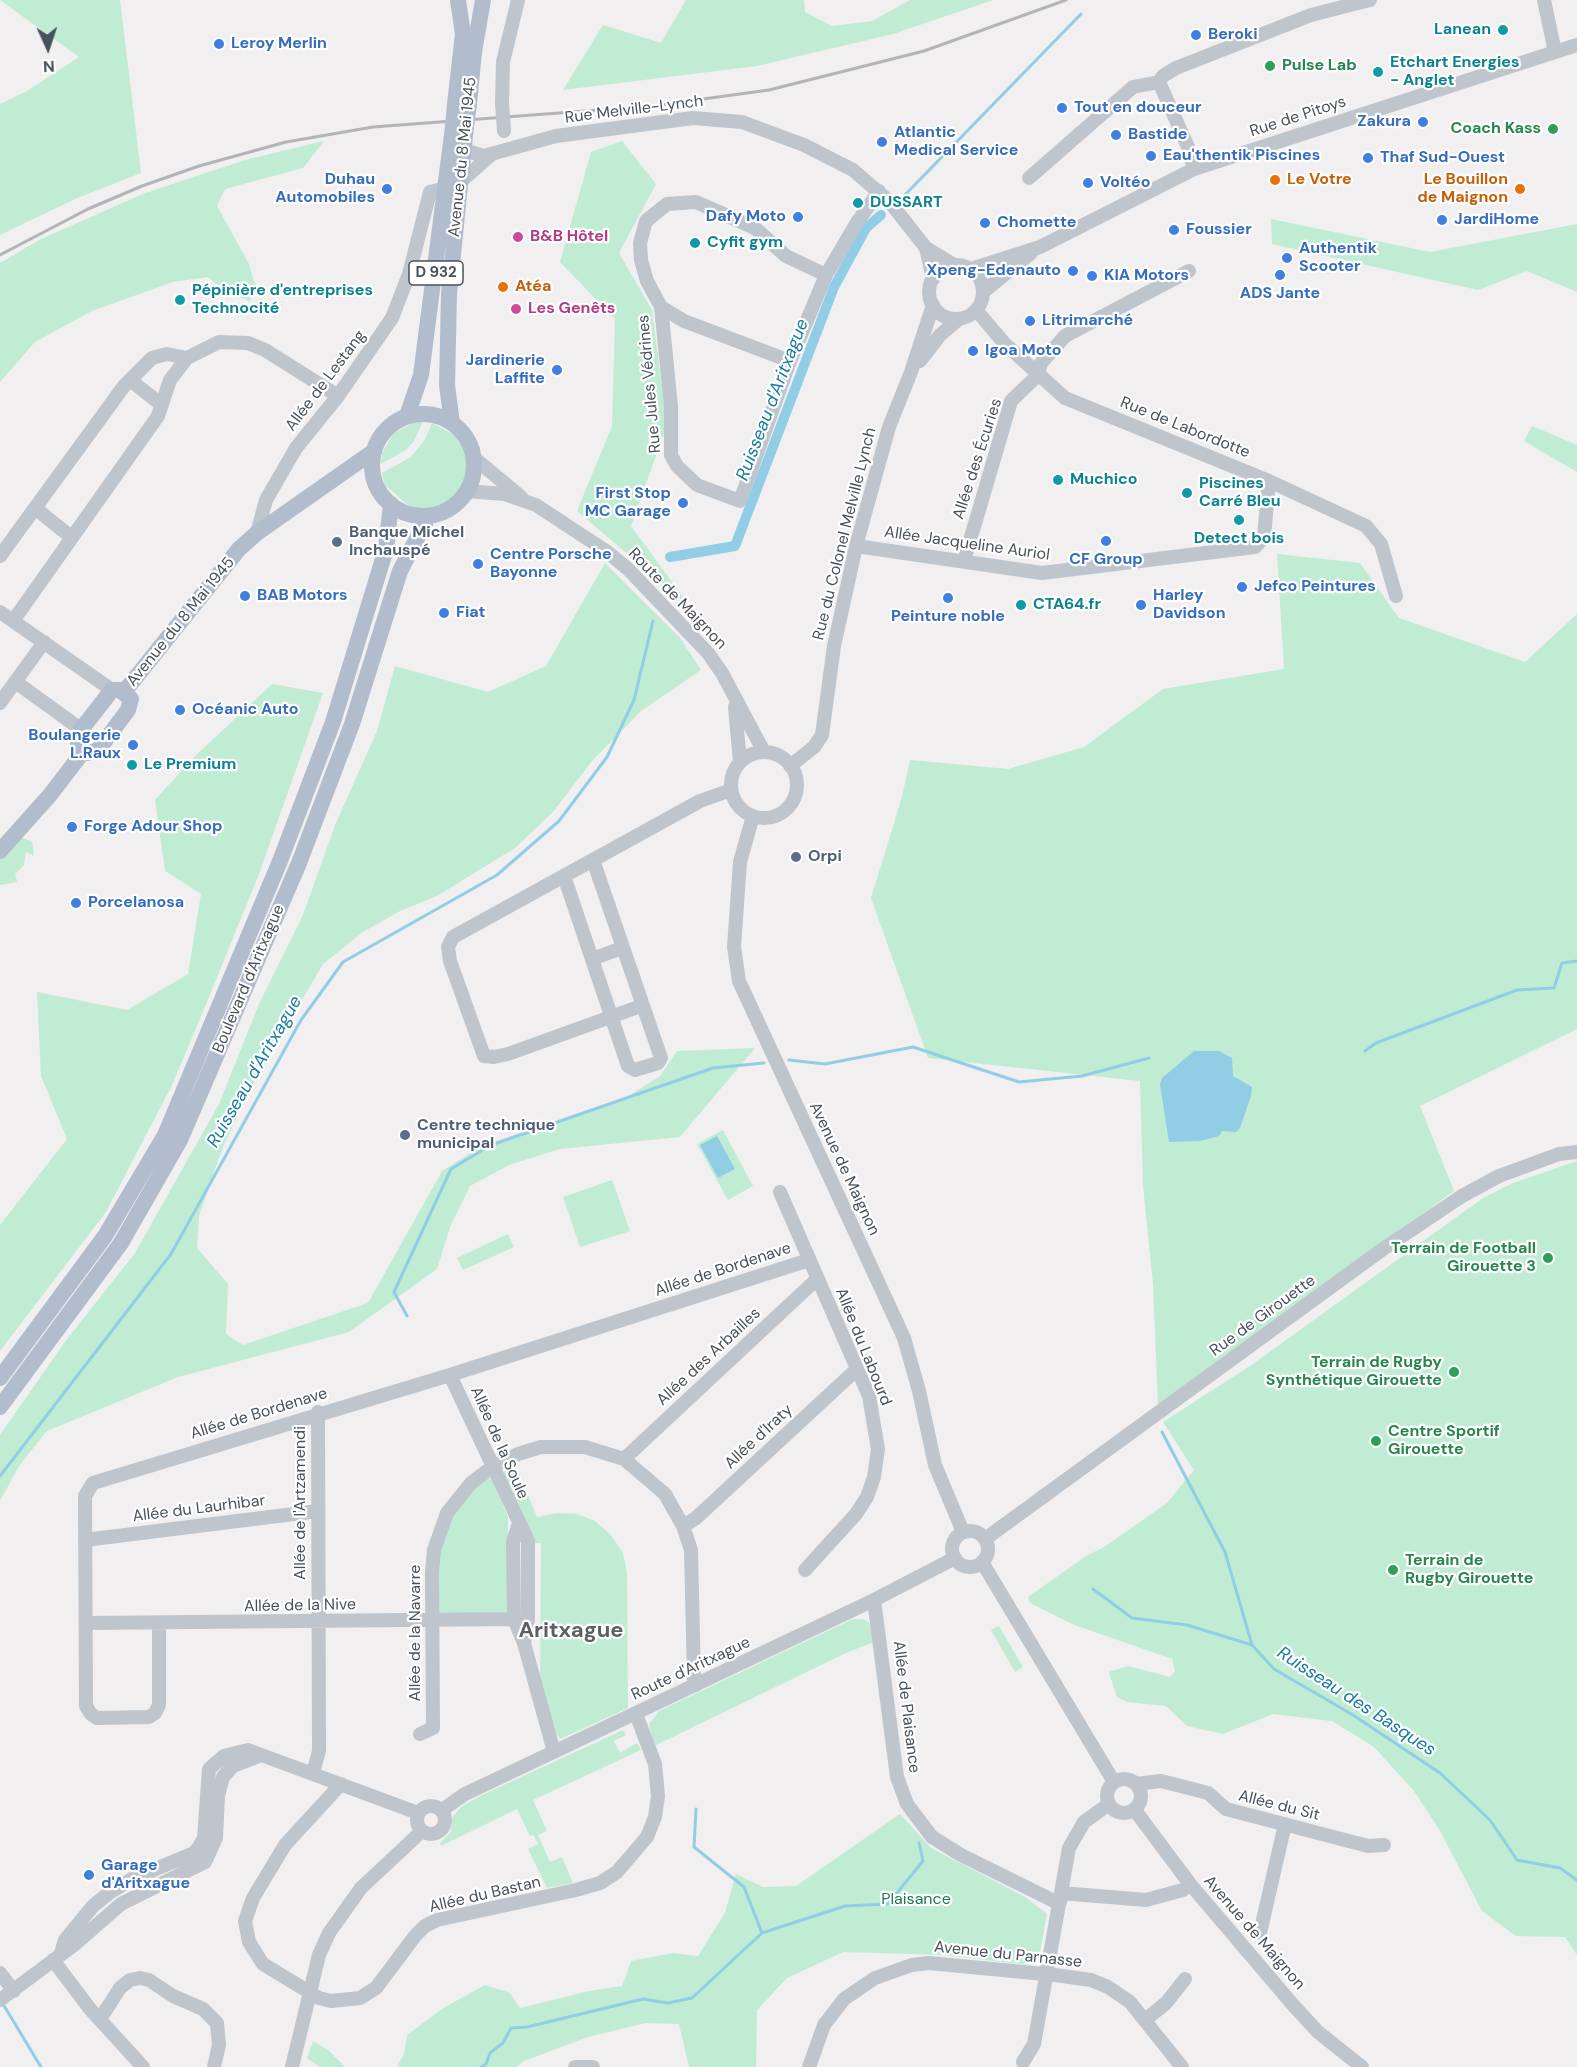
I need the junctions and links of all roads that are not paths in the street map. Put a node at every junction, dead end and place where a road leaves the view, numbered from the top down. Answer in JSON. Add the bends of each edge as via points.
{"nodes":[{"id":1,"x":458,"y":0,"type":"edge"},
{"id":2,"x":483,"y":0,"type":"edge"},
{"id":3,"x":518,"y":0,"type":"edge"},
{"id":4,"x":1370,"y":0,"type":"edge"},
{"id":5,"x":1544,"y":0,"type":"edge"},
{"id":6,"x":1577,"y":45,"type":"edge"},
{"id":7,"x":1555,"y":52,"type":"junction"},
{"id":8,"x":1159,"y":82,"type":"junction"},
{"id":9,"x":462,"y":104,"type":"junction"},
{"id":10,"x":460,"y":127,"type":"junction"},
{"id":11,"x":506,"y":149,"type":"junction"},
{"id":12,"x":464,"y":150,"type":"junction"},
{"id":13,"x":491,"y":155,"type":"junction"},
{"id":14,"x":1194,"y":169,"type":"junction"},
{"id":15,"x":1029,"y":178,"type":"dead end"},
{"id":16,"x":453,"y":185,"type":"junction"},
{"id":17,"x":879,"y":191,"type":"junction"},
{"id":18,"x":1040,"y":247,"type":"junction"},
{"id":19,"x":926,"y":248,"type":"junction"},
{"id":20,"x":954,"y":265,"type":"junction"},
{"id":21,"x":971,"y":269,"type":"junction"},
{"id":22,"x":1189,"y":271,"type":"dead end"},
{"id":23,"x":826,"y":275,"type":"junction"},
{"id":24,"x":933,"y":279,"type":"junction"},
{"id":25,"x":984,"y":292,"type":"junction"},
{"id":26,"x":933,"y":305,"type":"junction"},
{"id":27,"x":661,"y":307,"type":"junction"},
{"id":28,"x":976,"y":310,"type":"junction"},
{"id":29,"x":959,"y":319,"type":"junction"},
{"id":30,"x":187,"y":358,"type":"junction"},
{"id":31,"x":790,"y":362,"type":"junction"},
{"id":32,"x":911,"y":372,"type":"junction"},
{"id":33,"x":1038,"y":375,"type":"junction"},
{"id":34,"x":130,"y":380,"type":"junction"},
{"id":35,"x":338,"y":396,"type":"junction"},
{"id":36,"x":162,"y":405,"type":"junction"},
{"id":37,"x":407,"y":416,"type":"junction"},
{"id":38,"x":452,"y":423,"type":"junction"},
{"id":39,"x":374,"y":451,"type":"junction"},
{"id":40,"x":474,"y":458,"type":"junction"},
{"id":41,"x":1269,"y":481,"type":"junction"},
{"id":42,"x":375,"y":482,"type":"junction"},
{"id":43,"x":467,"y":491,"type":"junction"},
{"id":44,"x":525,"y":500,"type":"junction"},
{"id":45,"x":391,"y":504,"type":"junction"},
{"id":46,"x":294,"y":507,"type":"junction"},
{"id":47,"x":35,"y":508,"type":"junction"},
{"id":48,"x":426,"y":516,"type":"junction"},
{"id":49,"x":256,"y":533,"type":"junction"},
{"id":50,"x":71,"y":537,"type":"junction"},
{"id":51,"x":856,"y":546,"type":"junction"},
{"id":52,"x":0,"y":556,"type":"edge"},
{"id":53,"x":964,"y":561,"type":"junction"},
{"id":54,"x":1396,"y":597,"type":"dead end"},
{"id":55,"x":0,"y":612,"type":"edge"},
{"id":56,"x":13,"y":621,"type":"junction"},
{"id":57,"x":44,"y":642,"type":"junction"},
{"id":58,"x":16,"y":683,"type":"junction"},
{"id":59,"x":118,"y":691,"type":"junction"},
{"id":60,"x":732,"y":693,"type":"junction"},
{"id":61,"x":0,"y":701,"type":"edge"},
{"id":62,"x":80,"y":731,"type":"junction"},
{"id":63,"x":83,"y":752,"type":"junction"},
{"id":64,"x":764,"y":752,"type":"junction"},
{"id":65,"x":740,"y":762,"type":"junction"},
{"id":66,"x":790,"y":766,"type":"junction"},
{"id":67,"x":731,"y":790,"type":"junction"},
{"id":68,"x":753,"y":816,"type":"junction"},
{"id":69,"x":0,"y":851,"type":"edge"},
{"id":70,"x":593,"y":860,"type":"junction"},
{"id":71,"x":564,"y":876,"type":"junction"},
{"id":72,"x":622,"y":948,"type":"junction"},
{"id":73,"x":592,"y":959,"type":"junction"},
{"id":74,"x":641,"y":1006,"type":"junction"},
{"id":75,"x":612,"y":1017,"type":"junction"},
{"id":76,"x":1577,"y":1152,"type":"edge"},
{"id":77,"x":780,"y":1192,"type":"dead end"},
{"id":78,"x":809,"y":1260,"type":"junction"},
{"id":79,"x":817,"y":1279,"type":"junction"},
{"id":80,"x":856,"y":1370,"type":"junction"},
{"id":81,"x":450,"y":1374,"type":"junction"},
{"id":82,"x":0,"y":1378,"type":"edge"},
{"id":83,"x":0,"y":1407,"type":"edge"},
{"id":84,"x":318,"y":1412,"type":"junction"},
{"id":85,"x":624,"y":1459,"type":"junction"},
{"id":86,"x":492,"y":1467,"type":"junction"},
{"id":87,"x":318,"y":1511,"type":"junction"},
{"id":88,"x":519,"y":1526,"type":"junction"},
{"id":89,"x":683,"y":1526,"type":"junction"},
{"id":90,"x":963,"y":1532,"type":"junction"},
{"id":91,"x":85,"y":1539,"type":"junction"},
{"id":92,"x":985,"y":1539,"type":"junction"},
{"id":93,"x":955,"y":1558,"type":"junction"},
{"id":94,"x":982,"y":1562,"type":"junction"},
{"id":95,"x":805,"y":1570,"type":"dead end"},
{"id":96,"x":874,"y":1600,"type":"junction"},
{"id":97,"x":514,"y":1619,"type":"junction"},
{"id":98,"x":432,"y":1621,"type":"junction"},
{"id":99,"x":318,"y":1622,"type":"junction"},
{"id":100,"x":86,"y":1623,"type":"junction"},
{"id":101,"x":159,"y":1624,"type":"junction"},
{"id":102,"x":524,"y":1643,"type":"junction"},
{"id":103,"x":696,"y":1685,"type":"junction"},
{"id":104,"x":636,"y":1714,"type":"junction"},
{"id":105,"x":420,"y":1734,"type":"dead end"},
{"id":106,"x":554,"y":1752,"type":"junction"},
{"id":107,"x":313,"y":1773,"type":"junction"},
{"id":108,"x":1114,"y":1782,"type":"junction"},
{"id":109,"x":341,"y":1784,"type":"junction"},
{"id":110,"x":1136,"y":1785,"type":"junction"},
{"id":111,"x":1109,"y":1804,"type":"junction"},
{"id":112,"x":1134,"y":1809,"type":"junction"},
{"id":113,"x":442,"y":1810,"type":"junction"},
{"id":114,"x":418,"y":1813,"type":"junction"},
{"id":115,"x":1286,"y":1824,"type":"junction"},
{"id":116,"x":422,"y":1831,"type":"junction"},
{"id":117,"x":1384,"y":1845,"type":"dead end"},
{"id":118,"x":1183,"y":1890,"type":"dead end"},
{"id":119,"x":1060,"y":1897,"type":"junction"},
{"id":120,"x":1260,"y":1933,"type":"dead end"},
{"id":121,"x":57,"y":1957,"type":"junction"},
{"id":122,"x":0,"y":1973,"type":"edge"},
{"id":123,"x":1048,"y":1975,"type":"junction"},
{"id":124,"x":1185,"y":1979,"type":"dead end"},
{"id":125,"x":309,"y":1991,"type":"junction"},
{"id":126,"x":6,"y":1997,"type":"edge"},
{"id":127,"x":100,"y":2019,"type":"junction"},
{"id":128,"x":1145,"y":2020,"type":"junction"},
{"id":129,"x":1023,"y":2062,"type":"dead end"},
{"id":130,"x":1180,"y":2066,"type":"edge"},
{"id":131,"x":143,"y":2067,"type":"edge"},
{"id":132,"x":214,"y":2067,"type":"edge"},
{"id":133,"x":292,"y":2067,"type":"edge"},
{"id":134,"x":575,"y":2067,"type":"edge"},
{"id":135,"x":592,"y":2067,"type":"edge"},
{"id":136,"x":809,"y":2067,"type":"edge"},
{"id":137,"x":1362,"y":2067,"type":"edge"}],
"edges":[{"from":1,"to":9,"type":"main road","name":"Avenue du 8 Mai 1945","number":"D 932","via":[[463,34]]},
{"from":2,"to":9,"type":"main road","name":"Avenue du 8 Mai 1945","number":"D 932"},
{"from":3,"to":11,"type":"street","bridge":true,"via":[[503,62]]},
{"from":4,"to":8,"type":"street","via":[[1311,15],[1186,63],[1172,69]]},
{"from":5,"to":7,"type":"street"},
{"from":6,"to":7,"type":"street","name":"Rue de Pitoys"},
{"from":7,"to":14,"type":"street","name":"Rue de Pitoys"},
{"from":8,"to":14,"type":"street"},
{"from":8,"to":15,"type":"street","via":[[1133,87]]},
{"from":9,"to":10,"type":"main road","name":"Avenue du 8 Mai 1945","number":"D 932","bridge":true},
{"from":10,"to":12,"type":"main road","name":"Avenue du 8 Mai 1945","number":"D 932"},
{"from":10,"to":16,"type":"main road","name":"Avenue du 8 Mai 1945","number":"D 932"},
{"from":11,"to":13,"type":"street","name":"Rue Melville-Lynch"},
{"from":11,"to":17,"type":"street","name":"Rue Melville-Lynch","via":[[556,136],[717,118],[780,135],[853,170]]},
{"from":12,"to":13,"type":"street","via":[[477,156]]},
{"from":12,"to":16,"type":"main road","name":"Avenue du 8 Mai 1945","number":"D 932"},
{"from":13,"to":16,"type":"street","name":"Rue Melville-Lynch"},
{"from":14,"to":18,"type":"street","name":"Rue de Pitoys"},
{"from":16,"to":35,"type":"street","name":"Allée de Lestang","via":[[430,192],[409,274],[392,318]]},
{"from":16,"to":37,"type":"main road","name":"Avenue du 8 Mai 1945","number":"D 932","via":[[421,375]]},
{"from":16,"to":38,"type":"main road","name":"Avenue du 8 Mai 1945","number":"D 932","via":[[447,397]]},
{"from":17,"to":19,"type":"street"},
{"from":17,"to":23,"type":"street"},
{"from":18,"to":21,"type":"street"},
{"from":18,"to":25,"type":"street"},
{"from":19,"to":20,"type":"street"},
{"from":19,"to":24,"type":"street"},
{"from":20,"to":21,"type":"street"},
{"from":20,"to":24,"type":"street","via":[[938,272]]},
{"from":21,"to":25,"type":"street","via":[[978,275]]},
{"from":22,"to":33,"type":"street","name":"Allée des Écuries","via":[[1065,336],[1041,363]]},
{"from":23,"to":27,"type":"street","name":"Rue Jules Védrines","via":[[786,256],[755,228],[696,202],[682,201],[655,212],[641,229],[641,260]]},
{"from":23,"to":31,"type":"street"},
{"from":24,"to":26,"type":"street"},
{"from":25,"to":28,"type":"street"},
{"from":26,"to":29,"type":"street","via":[[944,316]]},
{"from":26,"to":32,"type":"street","name":"Rue du Colonel Melville Lynch"},
{"from":27,"to":31,"type":"street","via":[[684,321]]},
{"from":27,"to":31,"type":"street","name":"Rue Jules Védrines","via":[[672,455],[677,466],[697,485],[740,501]]},
{"from":28,"to":29,"type":"street"},
{"from":28,"to":33,"type":"street","name":"Rue de Labordotte"},
{"from":29,"to":32,"type":"street","name":"Rue du Colonel Melville Lynch","via":[[940,335]]},
{"from":30,"to":34,"type":"street","via":[[167,354],[152,358]]},
{"from":30,"to":35,"type":"street","via":[[219,342],[248,343]]},
{"from":30,"to":36,"type":"street","via":[[170,380]]},
{"from":32,"to":51,"type":"street","name":"Rue du Colonel Melville Lynch","via":[[889,428]]},
{"from":33,"to":41,"type":"street","name":"Rue de Labordotte","via":[[1065,398]]},
{"from":33,"to":53,"type":"street","name":"Allée des Écuries","via":[[1011,401]]},
{"from":34,"to":36,"type":"street"},
{"from":34,"to":47,"type":"street"},
{"from":35,"to":49,"type":"street","name":"Allée de Lestang","via":[[296,448],[266,501]]},
{"from":36,"to":50,"type":"street"},
{"from":37,"to":38,"type":"main road","via":[[429,415]]},
{"from":37,"to":39,"type":"main road","via":[[392,424]]},
{"from":38,"to":40,"type":"main road","via":[[467,438]]},
{"from":39,"to":42,"type":"main road"},
{"from":39,"to":46,"type":"main road","name":"Avenue du 8 Mai 1945"},
{"from":40,"to":43,"type":"main road"},
{"from":40,"to":44,"type":"street","name":"Route de Maignon"},
{"from":41,"to":53,"type":"street","name":"Allée Jacqueline Auriol","via":[[1264,537],[1255,547],[1042,573]]},
{"from":41,"to":54,"type":"street","name":"Rue de Labordotte","via":[[1366,526],[1381,544]]},
{"from":42,"to":45,"type":"main road"},
{"from":42,"to":46,"type":"main road","name":"Avenue du 8 Mai 1945","via":[[357,478],[344,481]]},
{"from":43,"to":44,"type":"street","name":"Route de Maignon"},
{"from":43,"to":48,"type":"main road","via":[[447,509]]},
{"from":44,"to":60,"type":"street","name":"Route de Maignon","via":[[628,569],[708,653]]},
{"from":45,"to":48,"type":"main road"},
{"from":45,"to":82,"type":"main road","name":"Boulevard d'Aritxague","via":[[386,549],[373,598],[333,722],[280,861],[165,1135],[105,1236]]},
{"from":46,"to":49,"type":"main road","name":"Avenue du 8 Mai 1945"},
{"from":47,"to":50,"type":"street"},
{"from":47,"to":52,"type":"street"},
{"from":48,"to":83,"type":"main road","name":"Boulevard d'Aritxague","via":[[400,572],[352,724],[299,863],[180,1140],[121,1243]]},
{"from":49,"to":59,"type":"main road","name":"Avenue du 8 Mai 1945","via":[[224,565]]},
{"from":50,"to":56,"type":"street"},
{"from":51,"to":53,"type":"street","name":"Allée Jacqueline Auriol"},
{"from":51,"to":66,"type":"street","name":"Rue du Colonel Melville Lynch","via":[[834,646],[822,735],[814,747]]},
{"from":55,"to":56,"type":"street"},
{"from":56,"to":57,"type":"street"},
{"from":57,"to":58,"type":"street"},
{"from":57,"to":59,"type":"street"},
{"from":58,"to":61,"type":"street"},
{"from":58,"to":62,"type":"street"},
{"from":59,"to":62,"type":"main road","name":"Avenue du 8 Mai 1945"},
{"from":59,"to":63,"type":"main road","via":[[131,699],[128,710],[98,750]]},
{"from":60,"to":64,"type":"street","name":"Route de Maignon"},
{"from":60,"to":65,"type":"street","name":"Route de Maignon","via":[[740,734]]},
{"from":62,"to":63,"type":"main road","via":[[78,744]]},
{"from":63,"to":69,"type":"main road"},
{"from":64,"to":65,"type":"street"},
{"from":64,"to":66,"type":"street","via":[[779,756]]},
{"from":65,"to":67,"type":"street","via":[[734,770]]},
{"from":66,"to":68,"type":"street","via":[[797,786],[789,805],[771,817]]},
{"from":67,"to":68,"type":"street","via":[[739,806]]},
{"from":67,"to":70,"type":"street","via":[[700,801]]},
{"from":68,"to":90,"type":"street","name":"Avenue de Maignon","via":[[740,873],[734,947],[739,981],[904,1338],[934,1465]]},
{"from":70,"to":71,"type":"street"},
{"from":70,"to":72,"type":"street"},
{"from":71,"to":73,"type":"street"},
{"from":71,"to":75,"type":"street","via":[[453,937],[448,947],[450,961],[478,1046],[484,1056],[494,1058]]},
{"from":72,"to":73,"type":"street"},
{"from":72,"to":74,"type":"street"},
{"from":73,"to":75,"type":"street"},
{"from":74,"to":75,"type":"street"},
{"from":74,"to":75,"type":"street","via":[[661,1058],[658,1063],[635,1070],[628,1066]]},
{"from":76,"to":92,"type":"street","name":"Rue de Girouette","via":[[1559,1154],[1499,1176],[1462,1196],[1373,1256]]},
{"from":77,"to":78,"type":"street","name":"Allée du Labourd"},
{"from":78,"to":79,"type":"street","name":"Allée du Labourd"},
{"from":78,"to":81,"type":"street","name":"Allée de Bordenave"},
{"from":79,"to":80,"type":"street","name":"Allée du Labourd"},
{"from":79,"to":85,"type":"street","name":"Allée des Arbailles"},
{"from":80,"to":89,"type":"street","name":"Allée d'Iraty"},
{"from":80,"to":95,"type":"street","name":"Allée du Labourd","via":[[877,1430],[874,1477],[855,1515]]},
{"from":81,"to":84,"type":"street","name":"Allée de Bordenave"},
{"from":81,"to":86,"type":"street","name":"Allée de la Soule"},
{"from":84,"to":87,"type":"street","name":"Allée de l'Artzamendi"},
{"from":84,"to":91,"type":"street","name":"Allée de Bordenave","via":[[93,1483],[85,1496]]},
{"from":85,"to":86,"type":"street","name":"Allée de la Navarre","via":[[585,1447],[557,1445],[518,1454]]},
{"from":85,"to":89,"type":"street","name":"Allée de la Navarre","via":[[664,1494]]},
{"from":86,"to":88,"type":"street","name":"Allée de la Soule"},
{"from":86,"to":98,"type":"street","name":"Allée de la Navarre","via":[[471,1483],[447,1513],[434,1550]]},
{"from":87,"to":91,"type":"street","name":"Allée du Laurhibar"},
{"from":87,"to":99,"type":"street","name":"Allée de l'Artzamendi"},
{"from":88,"to":97,"type":"street","name":"Allée de la Soule","via":[[513,1542]]},
{"from":88,"to":102,"type":"street","name":"Allée de la Soule","via":[[528,1541],[528,1620]]},
{"from":89,"to":103,"type":"street","name":"Allée de la Navarre","via":[[693,1572]]},
{"from":90,"to":92,"type":"street","via":[[973,1531]]},
{"from":90,"to":93,"type":"street","via":[[954,1540]]},
{"from":91,"to":100,"type":"street","name":"Allée de Bordenave"},
{"from":92,"to":94,"type":"street","via":[[987,1554]]},
{"from":93,"to":94,"type":"street","via":[[969,1567]]},
{"from":93,"to":96,"type":"street","name":"Route d'Aritxague"},
{"from":94,"to":108,"type":"street"},
{"from":96,"to":103,"type":"street","name":"Route d'Aritxague"},
{"from":96,"to":119,"type":"street","name":"Allée de Plaisance","via":[[897,1777],[907,1804],[932,1837],[968,1859],[1054,1901]]},
{"from":97,"to":98,"type":"street","name":"Allée de la Nive"},
{"from":97,"to":102,"type":"street","name":"Allée de la Soule"},
{"from":98,"to":99,"type":"street","name":"Allée de la Nive"},
{"from":98,"to":105,"type":"street","name":"Allée de la Navarre","via":[[433,1728]]},
{"from":99,"to":101,"type":"street","name":"Allée de la Nive"},
{"from":99,"to":107,"type":"street","name":"Allée de l'Artzamendi","via":[[319,1751]]},
{"from":100,"to":101,"type":"street","name":"Allée de la Nive"},
{"from":100,"to":101,"type":"street","name":"Allée de Bordenave","via":[[86,1706],[97,1718],[148,1717],[155,1713],[159,1705]]},
{"from":102,"to":106,"type":"street","name":"Allée de la Soule"},
{"from":103,"to":104,"type":"street","name":"Route d'Aritxague"},
{"from":104,"to":106,"type":"street","name":"Route d'Aritxague"},
{"from":104,"to":125,"type":"street","name":"Allée du Bastan","via":[[655,1764],[658,1796],[647,1837],[617,1872],[576,1890],[437,1920],[425,1926],[376,1988],[360,1998],[331,2001]]},
{"from":106,"to":113,"type":"street","name":"Route d'Aritxague","via":[[465,1794]]},
{"from":107,"to":109,"type":"street"},
{"from":107,"to":121,"type":"street","via":[[248,1750],[234,1752],[212,1764],[207,1776],[204,1839],[199,1848],[109,1893],[65,1940]]},
{"from":108,"to":110,"type":"street","via":[[1127,1779]]},
{"from":108,"to":111,"type":"street","via":[[1107,1792]]},
{"from":109,"to":114,"type":"street"},
{"from":109,"to":125,"type":"street","name":"Allée du Bastan","via":[[285,1845],[253,1898],[245,1921],[249,1942],[263,1964]]},
{"from":110,"to":112,"type":"street","via":[[1140,1799]]},
{"from":110,"to":115,"type":"street","name":"Allée du Sit","via":[[1150,1780],[1196,1790],[1208,1794],[1226,1809]]},
{"from":111,"to":112,"type":"street","via":[[1121,1812]]},
{"from":111,"to":119,"type":"street","via":[[1084,1822],[1073,1838]]},
{"from":112,"to":137,"type":"street","name":"Avenue de Maignon","via":[[1190,1884],[1294,2006]]},
{"from":113,"to":114,"type":"street","via":[[429,1806]]},
{"from":113,"to":116,"type":"street","via":[[445,1821],[441,1830],[430,1834]]},
{"from":114,"to":116,"type":"street","via":[[417,1825]]},
{"from":115,"to":117,"type":"street","name":"Allée du Sit","via":[[1368,1846]]},
{"from":115,"to":120,"type":"street"},
{"from":116,"to":125,"type":"street","via":[[379,1869],[342,1914],[319,1955]]},
{"from":118,"to":119,"type":"street","name":"Allée de Plaisance","via":[[1146,1900]]},
{"from":119,"to":123,"type":"street"},
{"from":121,"to":126,"type":"street"},
{"from":121,"to":127,"type":"street"},
{"from":122,"to":126,"type":"street"},
{"from":123,"to":128,"type":"street","name":"Avenue du Parnasse","via":[[1091,1980],[1108,1987]]},
{"from":123,"to":129,"type":"street","via":[[1034,2044]]},
{"from":123,"to":136,"type":"street","name":"Avenue du Parnasse","via":[[929,1963],[894,1970],[858,1988],[837,2007],[824,2025]]},
{"from":124,"to":128,"type":"street","via":[[1166,2003]]},
{"from":125,"to":133,"type":"street"},
{"from":127,"to":131,"type":"street"},
{"from":127,"to":132,"type":"street","via":[[120,1988],[130,1980],[149,1980],[203,2009],[217,2023],[219,2046]]},
{"from":128,"to":130,"type":"street","name":"Avenue du Parnasse"},
{"from":134,"to":135,"type":"street"}]}
